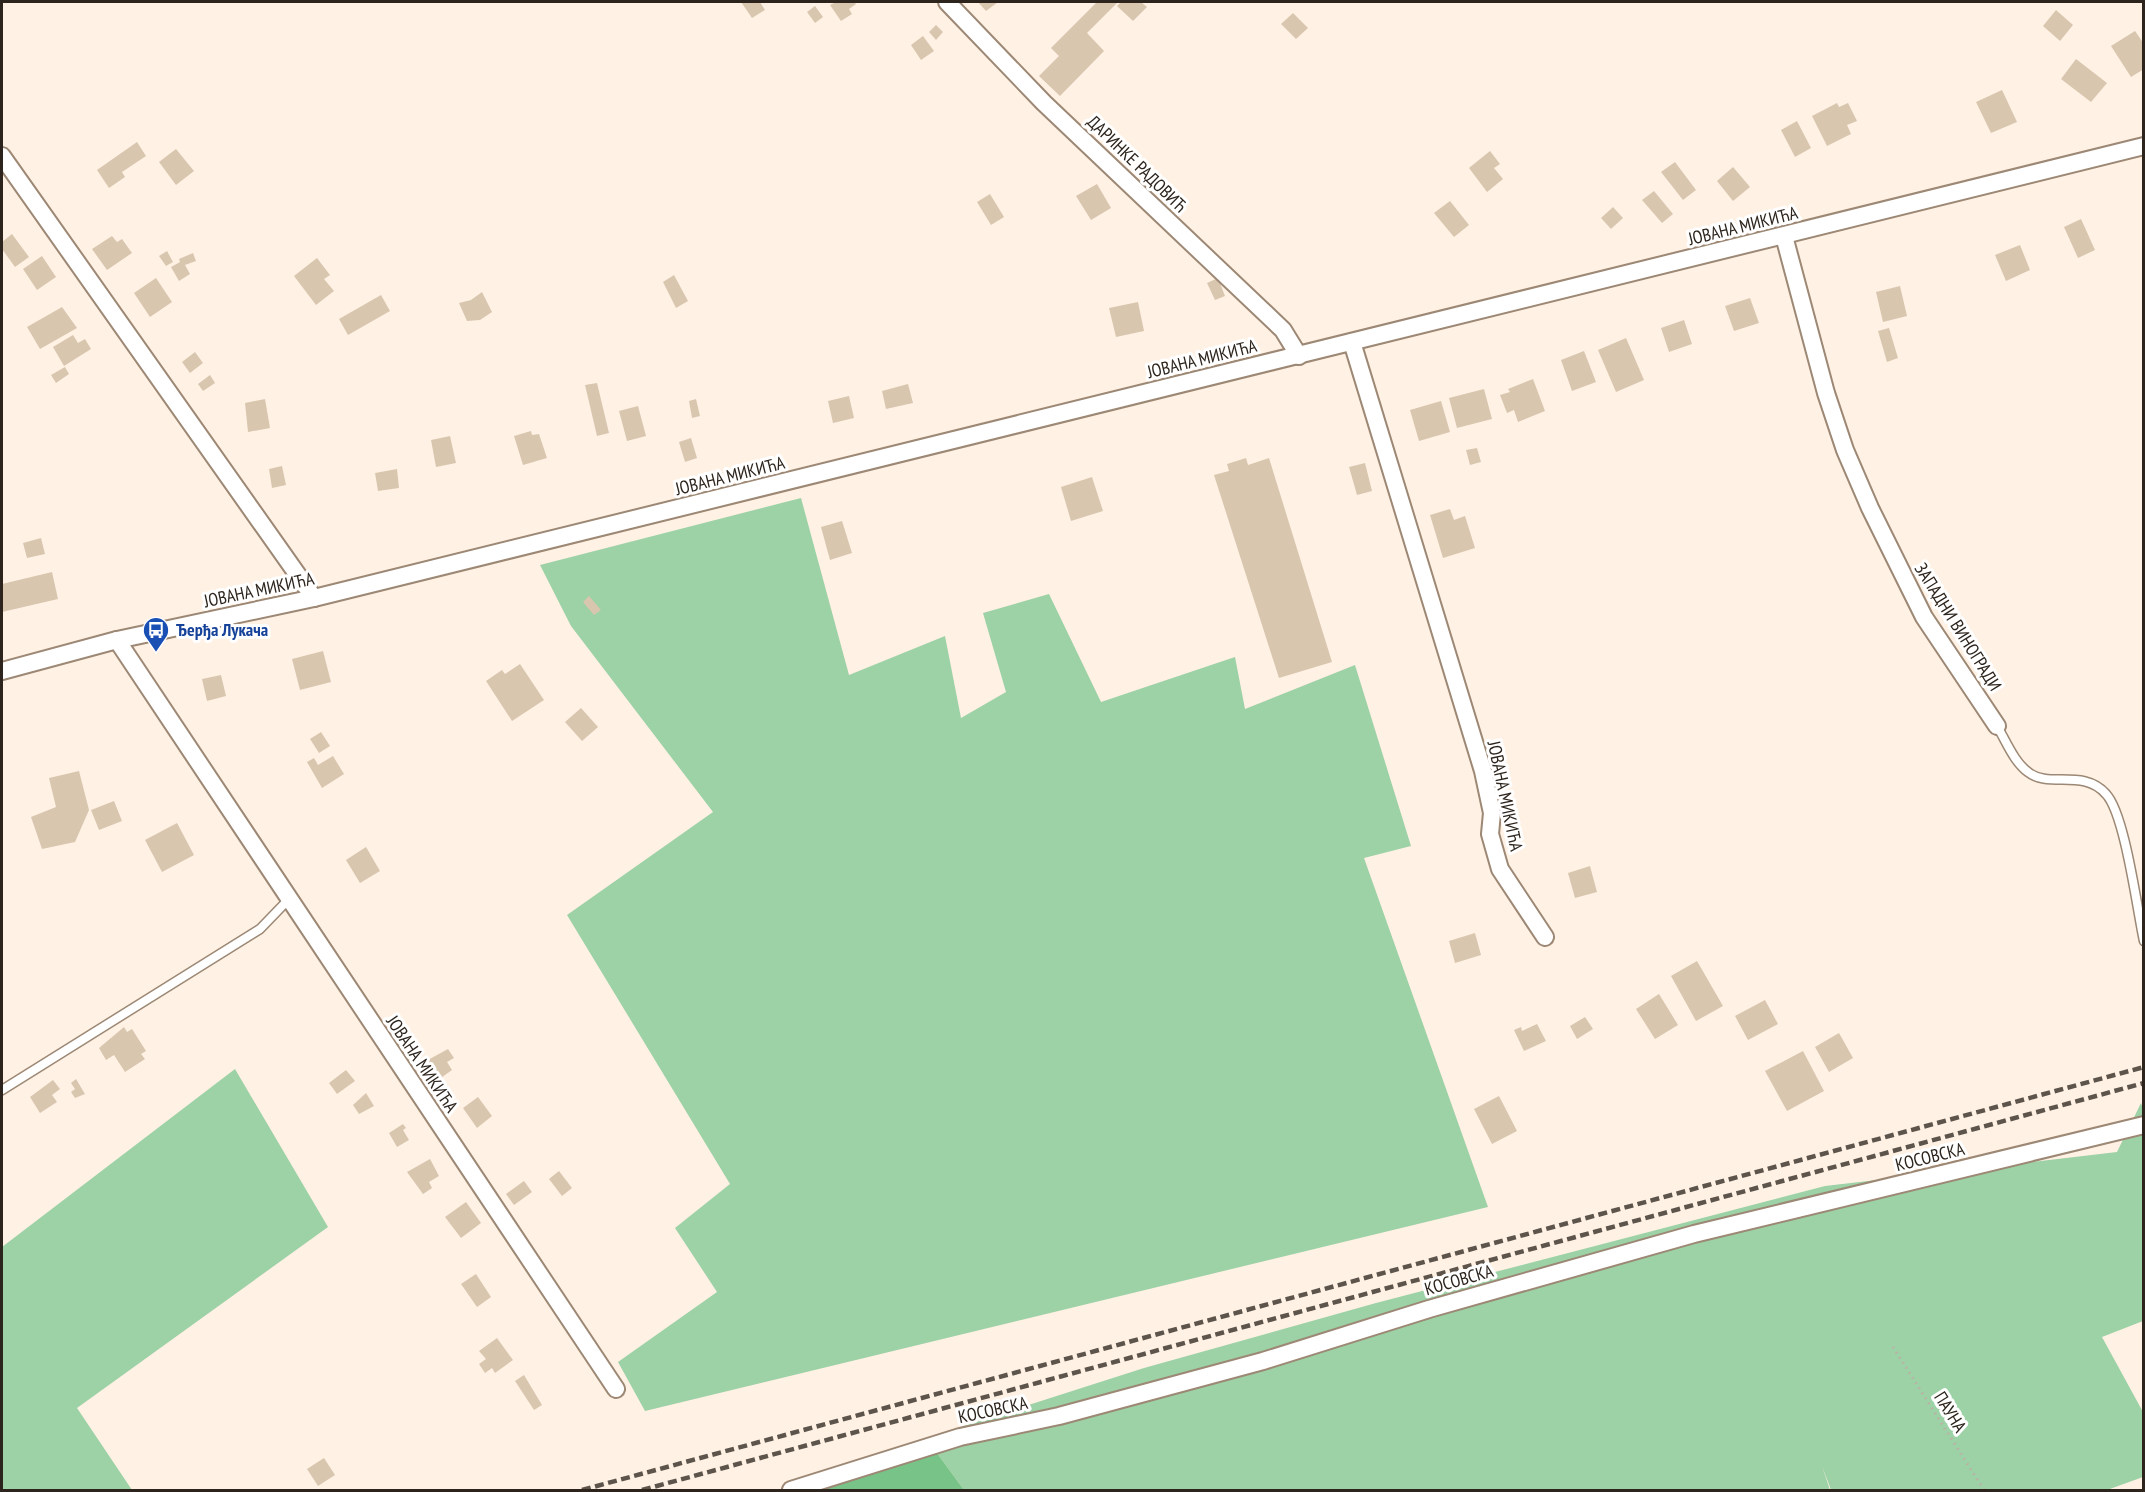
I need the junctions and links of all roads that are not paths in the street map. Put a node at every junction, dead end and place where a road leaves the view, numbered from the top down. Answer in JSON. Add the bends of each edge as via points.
{"nodes":[{"id":1,"x":947,"y":2,"type":"edge"},
{"id":2,"x":2144,"y":146,"type":"edge"},
{"id":3,"x":2,"y":156,"type":"edge"},
{"id":4,"x":1784,"y":236,"type":"junction"},
{"id":5,"x":1352,"y":342,"type":"junction"},
{"id":6,"x":1299,"y":356,"type":"junction"},
{"id":7,"x":314,"y":598,"type":"junction"},
{"id":8,"x":117,"y":640,"type":"junction"},
{"id":9,"x":2,"y":671,"type":"edge"},
{"id":10,"x":1997,"y":726,"type":"joint"},
{"id":11,"x":289,"y":899,"type":"junction"},
{"id":12,"x":1545,"y":938,"type":"dead end"},
{"id":13,"x":2144,"y":941,"type":"edge"},
{"id":14,"x":2,"y":1090,"type":"edge"},
{"id":15,"x":2144,"y":1125,"type":"edge"},
{"id":16,"x":616,"y":1389,"type":"dead end"},
{"id":17,"x":791,"y":1491,"type":"edge"}],
"edges":[{"from":1,"to":6,"type":"street","name":"ДАРИНКЕ РАДОВИЋ","via":[[1044,103],[1283,330]]},
{"from":2,"to":4,"type":"street","name":"ЈОВАНА МИКИЋА"},
{"from":3,"to":7,"type":"street"},
{"from":4,"to":5,"type":"street","name":"ЈОВАНА МИКИЋА"},
{"from":4,"to":10,"type":"street","name":"ЗАПАДНИ ВИНОГРАДИ","via":[[1826,393],[1870,508],[1924,617]]},
{"from":5,"to":6,"type":"street","name":"ЈОВАНА МИКИЋА"},
{"from":5,"to":12,"type":"street","name":"ЈОВАНА МИКИЋА","via":[[1483,771],[1492,813],[1490,834],[1500,869]]},
{"from":6,"to":7,"type":"street","name":"ЈОВАНА МИКИЋА"},
{"from":7,"to":8,"type":"street","name":"ЈОВАНА МИКИЋА"},
{"from":8,"to":9,"type":"street","name":"ЈОВАНА МИКИЋА"},
{"from":8,"to":11,"type":"street","name":"ЈОВАНА МИКИЋА"},
{"from":10,"to":13,"type":"lane","name":"ЗАПАДНИ ВИНОГРАДИ","via":[[2018,762],[2033,776],[2084,781],[2107,795],[2121,829]]},
{"from":11,"to":14,"type":"lane","via":[[260,929]]},
{"from":11,"to":16,"type":"street","name":"ЈОВАНА МИКИЋА"},
{"from":15,"to":17,"type":"street","name":"КОСОВСКА","via":[[1694,1233],[1263,1361],[1059,1416],[960,1437]]}]}
